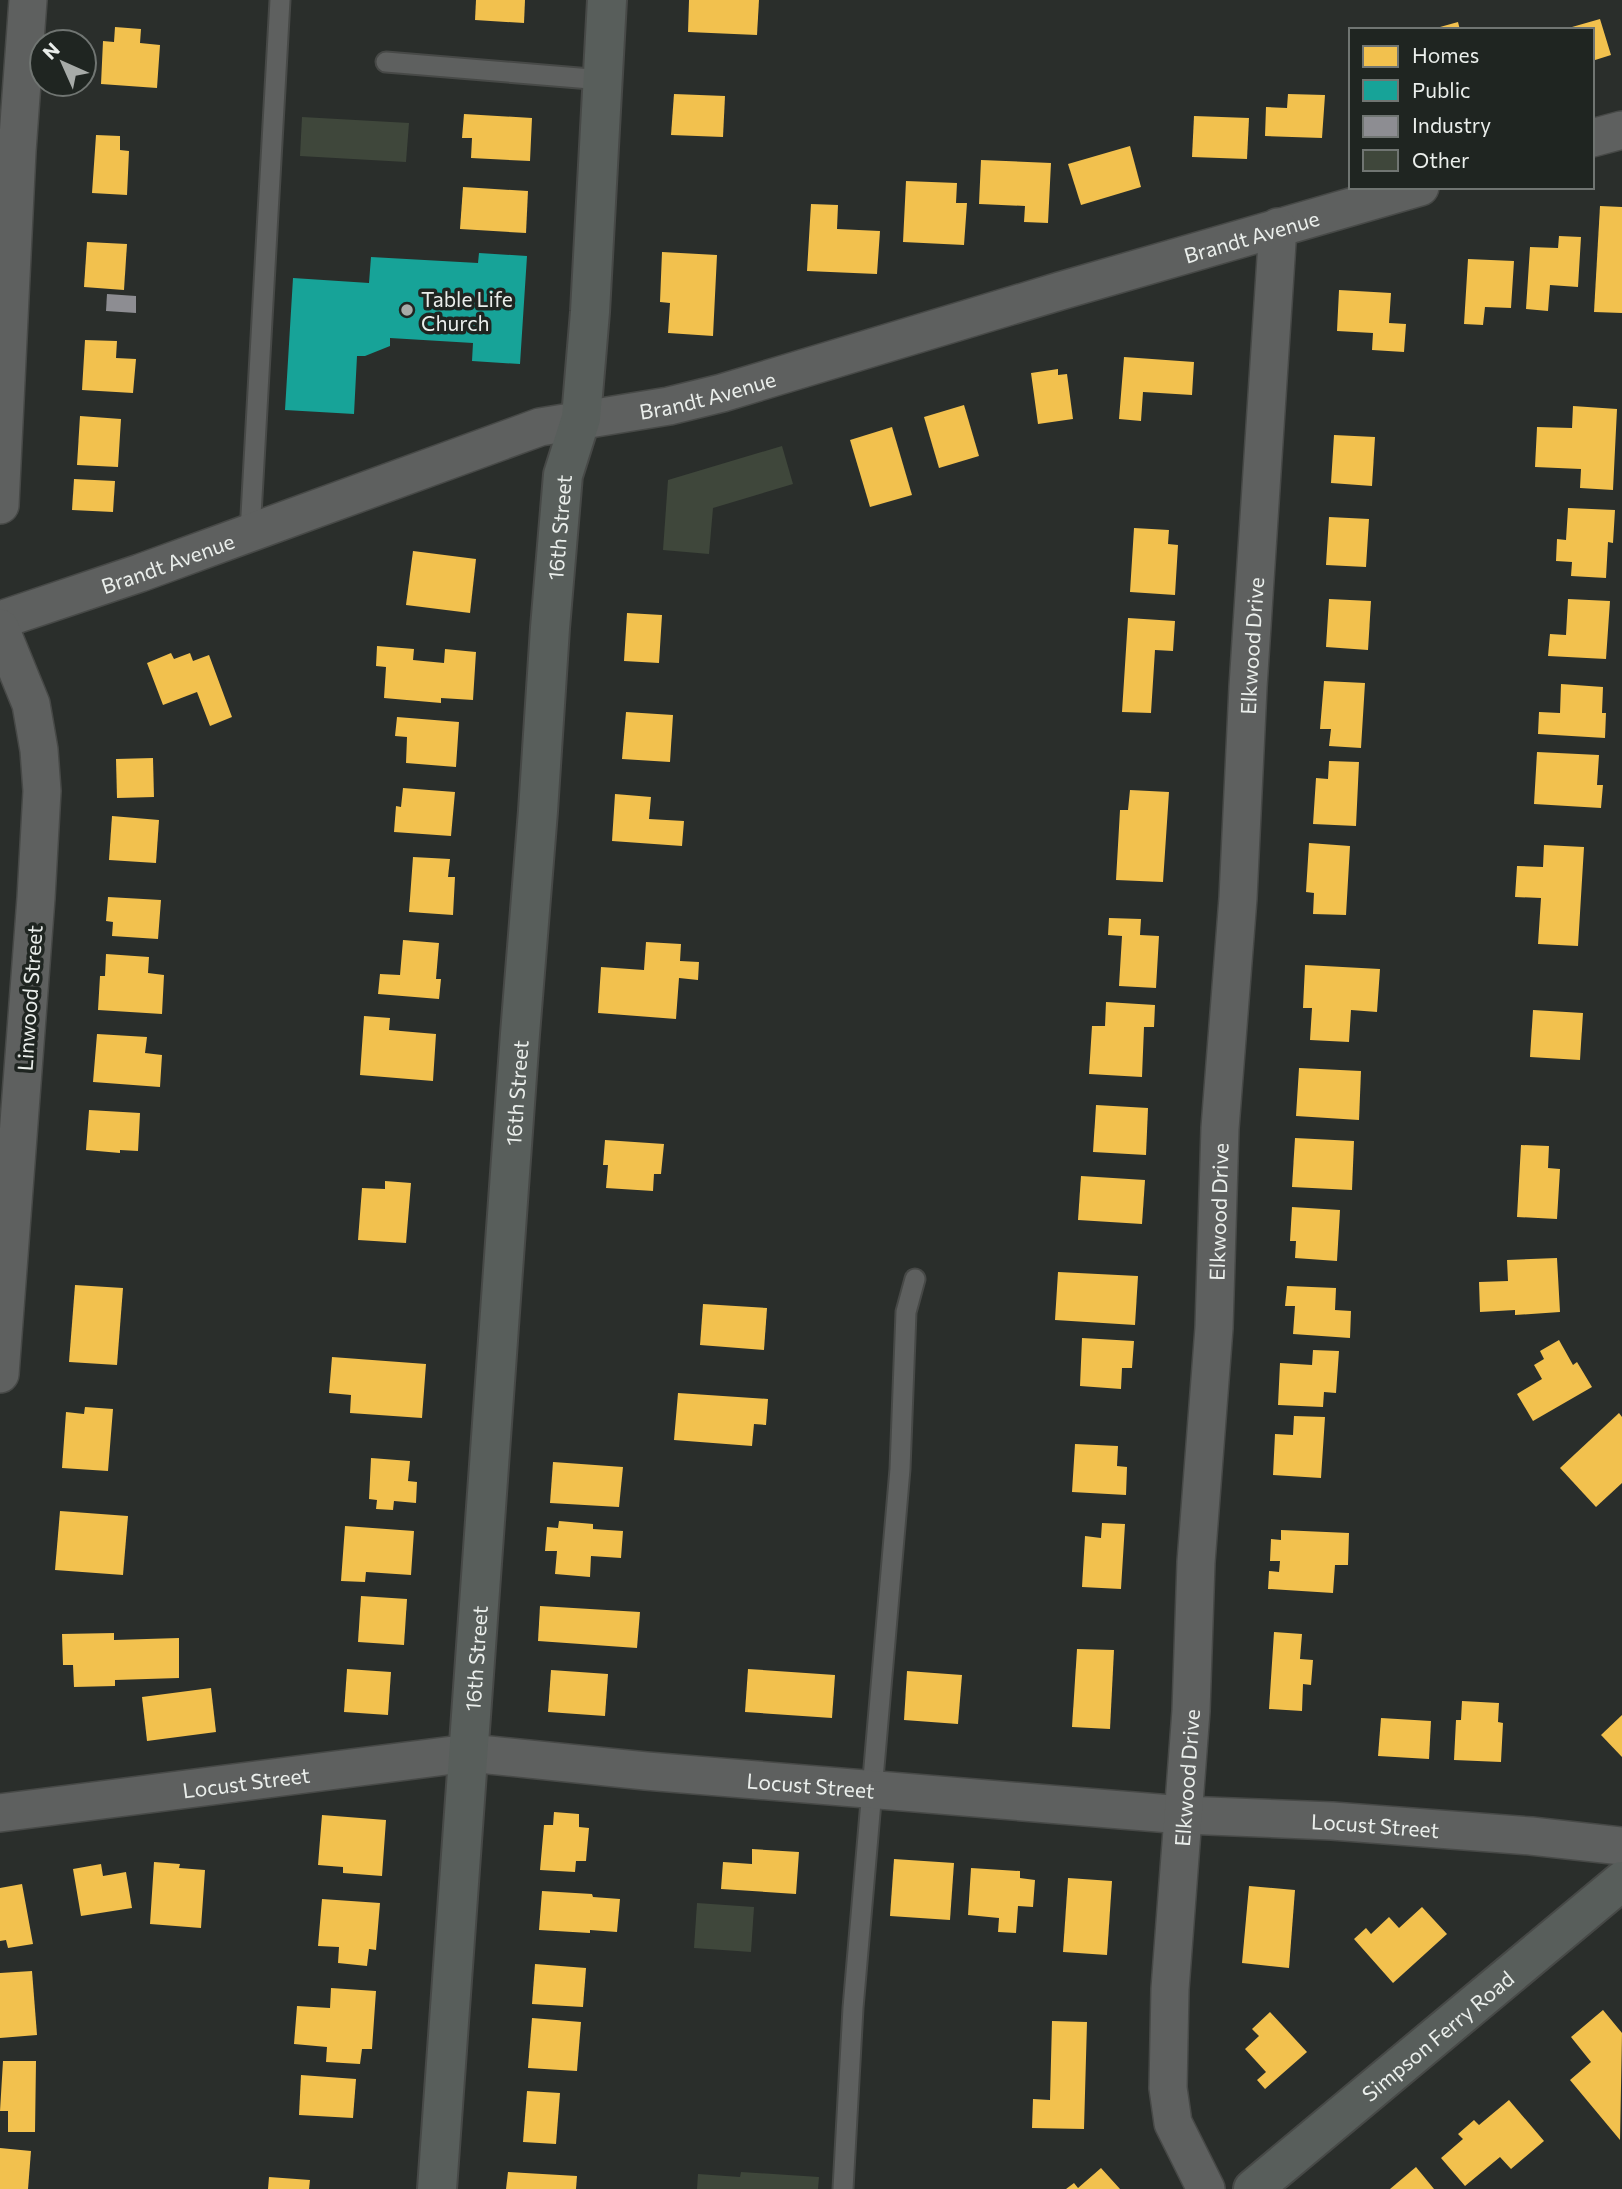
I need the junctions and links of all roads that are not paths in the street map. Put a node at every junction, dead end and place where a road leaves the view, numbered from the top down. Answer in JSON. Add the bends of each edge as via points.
{"nodes":[{"id":1,"x":28,"y":0,"type":"edge"},
{"id":2,"x":280,"y":0,"type":"edge"},
{"id":3,"x":607,"y":0,"type":"edge"},
{"id":4,"x":386,"y":62,"type":"dead end"},
{"id":5,"x":603,"y":80,"type":"junction"},
{"id":6,"x":1622,"y":130,"type":"edge"},
{"id":7,"x":1594,"y":137,"type":"edge"},
{"id":8,"x":1413,"y":189,"type":"edge"},
{"id":9,"x":7,"y":220,"type":"edge"},
{"id":10,"x":1278,"y":228,"type":"junction"},
{"id":11,"x":581,"y":418,"type":"junction"},
{"id":12,"x":0,"y":505,"type":"edge"},
{"id":13,"x":250,"y":533,"type":"junction"},
{"id":14,"x":0,"y":620,"type":"edge"},
{"id":15,"x":0,"y":628,"type":"edge"},
{"id":16,"x":915,"y":1279,"type":"dead end"},
{"id":17,"x":0,"y":1374,"type":"edge"},
{"id":18,"x":468,"y":1753,"type":"junction"},
{"id":19,"x":871,"y":1789,"type":"junction"},
{"id":20,"x":0,"y":1813,"type":"edge"},
{"id":21,"x":1184,"y":1815,"type":"junction"},
{"id":22,"x":1622,"y":1846,"type":"edge"},
{"id":23,"x":1622,"y":1881,"type":"edge"},
{"id":24,"x":437,"y":2189,"type":"edge"},
{"id":25,"x":843,"y":2189,"type":"edge"},
{"id":26,"x":1206,"y":2189,"type":"edge"},
{"id":27,"x":1253,"y":2189,"type":"edge"}],
"edges":[{"from":1,"to":9,"type":"street"},
{"from":2,"to":13,"type":"lane"},
{"from":3,"to":5,"type":"street","name":"16th Street"},
{"from":4,"to":5,"type":"lane"},
{"from":5,"to":11,"type":"street","name":"16th Street"},
{"from":6,"to":7,"type":"street"},
{"from":8,"to":10,"type":"street","name":"Brandt Avenue"},
{"from":9,"to":12,"type":"street"},
{"from":10,"to":11,"type":"street","name":"Brandt Avenue","via":[[722,393],[669,406]]},
{"from":10,"to":21,"type":"street","name":"Elkwood Drive","via":[[1220,1128]]},
{"from":11,"to":13,"type":"street","name":"Brandt Avenue","via":[[532,429]]},
{"from":11,"to":18,"type":"street","name":"16th Street","via":[[563,475],[550,628]]},
{"from":13,"to":14,"type":"street","name":"Brandt Avenue"},
{"from":15,"to":17,"type":"street","name":"Linwood Street","via":[[31,704],[42,791]]},
{"from":16,"to":19,"type":"lane","via":[[906,1312],[900,1469]]},
{"from":18,"to":19,"type":"street","name":"Locust Street"},
{"from":18,"to":20,"type":"street","name":"Locust Street"},
{"from":18,"to":24,"type":"street","name":"16th Street"},
{"from":19,"to":21,"type":"street","name":"Locust Street"},
{"from":19,"to":25,"type":"lane"},
{"from":21,"to":22,"type":"street","name":"Locust Street","via":[[1346,1822]]},
{"from":21,"to":26,"type":"street","name":"Elkwood Drive","via":[[1170,1989],[1168,2088],[1173,2123]]},
{"from":23,"to":27,"type":"street","name":"Simpson Ferry Road"}]}
